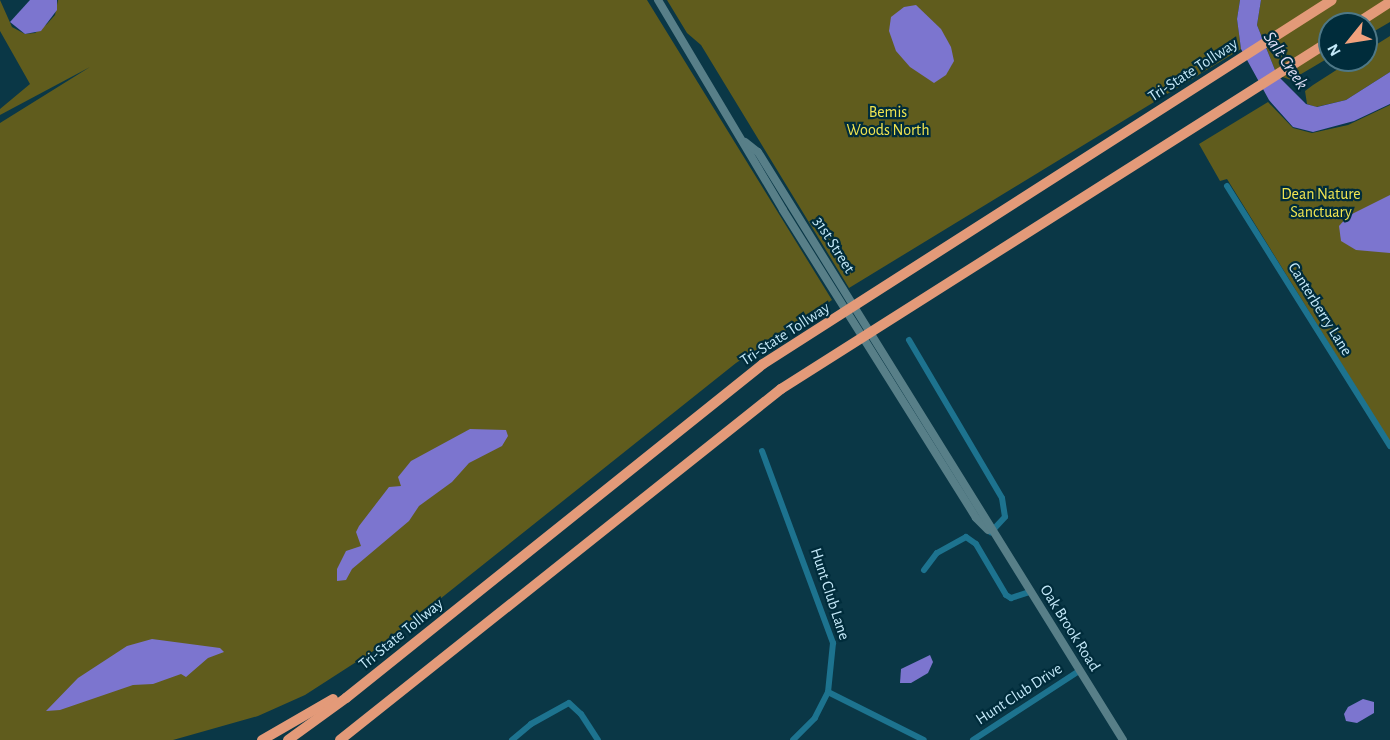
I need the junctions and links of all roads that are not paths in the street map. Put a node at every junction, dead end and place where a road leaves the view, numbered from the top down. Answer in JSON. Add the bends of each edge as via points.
{"nodes":[{"id":1,"x":658,"y":0,"type":"edge"},
{"id":2,"x":1332,"y":0,"type":"edge"},
{"id":3,"x":1390,"y":2,"type":"edge"},
{"id":4,"x":1375,"y":12,"type":"edge"},
{"id":5,"x":1318,"y":48,"type":"edge"},
{"id":6,"x":1227,"y":186,"type":"dead end"},
{"id":7,"x":909,"y":340,"type":"dead end"},
{"id":8,"x":888,"y":369,"type":"joint"},
{"id":9,"x":1390,"y":446,"type":"edge"},
{"id":10,"x":762,"y":451,"type":"dead end"},
{"id":11,"x":991,"y":532,"type":"junction"},
{"id":12,"x":924,"y":570,"type":"dead end"},
{"id":13,"x":1029,"y":592,"type":"junction"},
{"id":14,"x":396,"y":657,"type":"junction"},
{"id":15,"x":1079,"y":671,"type":"junction"},
{"id":16,"x":828,"y":692,"type":"junction"},
{"id":17,"x":262,"y":740,"type":"edge"},
{"id":18,"x":288,"y":740,"type":"edge"},
{"id":19,"x":340,"y":740,"type":"edge"},
{"id":20,"x":512,"y":740,"type":"edge"},
{"id":21,"x":598,"y":740,"type":"edge"},
{"id":22,"x":793,"y":740,"type":"edge"},
{"id":23,"x":924,"y":740,"type":"edge"},
{"id":24,"x":973,"y":740,"type":"edge"},
{"id":25,"x":1123,"y":740,"type":"edge"}],
"edges":[{"from":1,"to":8,"type":"main road","name":"31st Street","via":[[745,142],[750,157]]},
{"from":2,"to":14,"type":"highway","name":"Tri-State Tollway","via":[[763,364]]},
{"from":3,"to":4,"type":"highway"},
{"from":5,"to":19,"type":"highway","via":[[781,389]]},
{"from":6,"to":9,"type":"street","name":"Canterberry Lane"},
{"from":7,"to":11,"type":"street","via":[[1002,498],[1005,517]]},
{"from":8,"to":11,"type":"main road","name":"Oak Brook Road","via":[[984,513]]},
{"from":10,"to":16,"type":"street","name":"Hunt Club Lane","via":[[831,631],[834,661]]},
{"from":11,"to":13,"type":"main road","name":"Oak Brook Road"},
{"from":12,"to":13,"type":"street","via":[[937,553],[966,537],[976,544],[1006,595],[1011,598]]},
{"from":13,"to":15,"type":"main road","name":"Oak Brook Road"},
{"from":14,"to":17,"type":"highway"},
{"from":14,"to":18,"type":"highway","name":"Tri-State Tollway"},
{"from":15,"to":24,"type":"street","name":"Hunt Club Drive"},
{"from":15,"to":25,"type":"main road","name":"Oak Brook Road"},
{"from":16,"to":22,"type":"street","name":"Hunt Club Lane","via":[[815,718]]},
{"from":16,"to":23,"type":"street"},
{"from":20,"to":21,"type":"street","via":[[531,724],[569,703]]}]}
